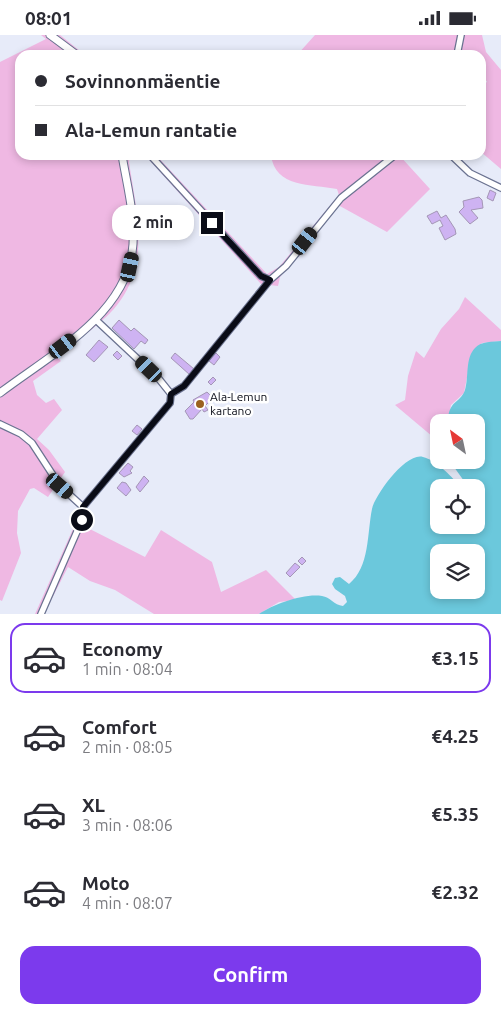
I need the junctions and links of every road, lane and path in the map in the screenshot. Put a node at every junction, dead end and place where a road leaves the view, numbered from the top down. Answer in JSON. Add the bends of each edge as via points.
{"nodes":[{"id":1,"x":50,"y":35,"type":"edge"},
{"id":2,"x":461,"y":35,"type":"edge"},
{"id":3,"x":70,"y":50,"type":"edge"},
{"id":4,"x":458,"y":50,"type":"edge"},
{"id":5,"x":123,"y":160,"type":"edge"},
{"id":6,"x":155,"y":160,"type":"edge"},
{"id":7,"x":389,"y":160,"type":"edge"},
{"id":8,"x":456,"y":160,"type":"edge"},
{"id":9,"x":501,"y":188,"type":"edge"},
{"id":10,"x":270,"y":280,"type":"junction"},
{"id":11,"x":96,"y":320,"type":"junction"},
{"id":12,"x":0,"y":393,"type":"edge"},
{"id":13,"x":171,"y":394,"type":"junction"},
{"id":14,"x":0,"y":424,"type":"edge"},
{"id":15,"x":83,"y":507,"type":"junction"},
{"id":16,"x":41,"y":614,"type":"edge"}],
"edges":[{"from":1,"to":3,"type":"street"},
{"from":2,"to":4,"type":"street"},
{"from":5,"to":11,"type":"street","via":[[132,219],[133,252],[117,295]]},
{"from":6,"to":10,"type":"street","via":[[261,276]]},
{"from":7,"to":10,"type":"street","via":[[341,198],[282,270]]},
{"from":8,"to":9,"type":"street","via":[[470,173]]},
{"from":10,"to":13,"type":"street","via":[[184,386]]},
{"from":11,"to":12,"type":"street"},
{"from":11,"to":13,"type":"street"},
{"from":13,"to":15,"type":"street","via":[[170,403]]},
{"from":14,"to":15,"type":"street","via":[[32,443],[60,486]]},
{"from":15,"to":16,"type":"street","via":[[82,520]]}]}
